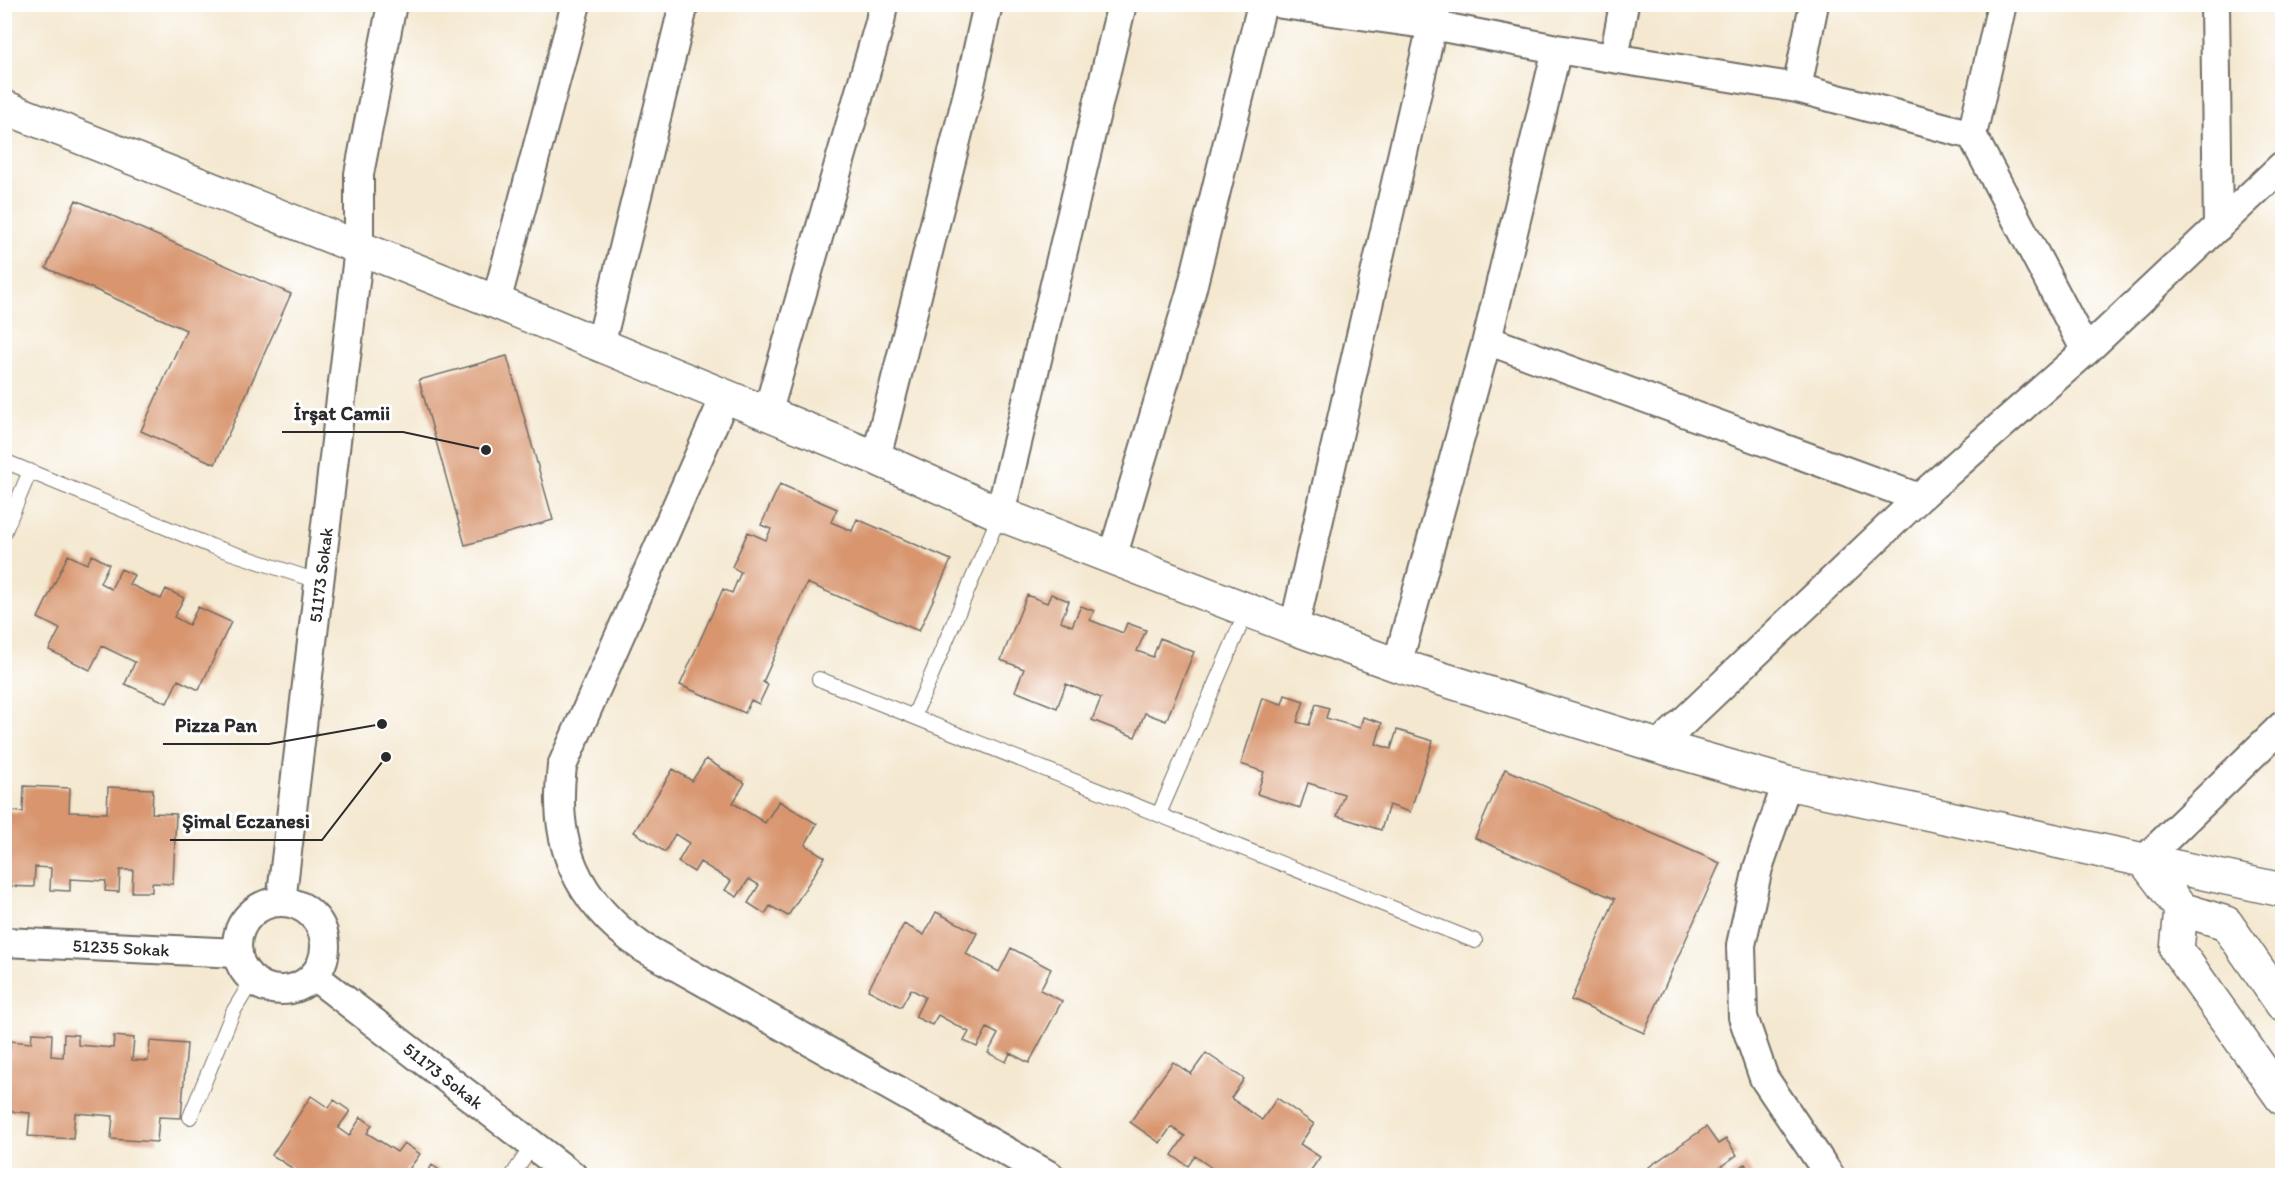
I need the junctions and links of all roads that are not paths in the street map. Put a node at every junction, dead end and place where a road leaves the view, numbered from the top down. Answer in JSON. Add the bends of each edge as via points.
{"nodes":[{"id":1,"x":392,"y":4,"type":"edge"},
{"id":2,"x":576,"y":4,"type":"edge"},
{"id":3,"x":684,"y":4,"type":"edge"},
{"id":4,"x":883,"y":4,"type":"edge"},
{"id":5,"x":988,"y":4,"type":"edge"},
{"id":6,"x":1122,"y":4,"type":"edge"},
{"id":7,"x":1262,"y":4,"type":"edge"},
{"id":8,"x":1282,"y":4,"type":"edge"},
{"id":9,"x":1624,"y":4,"type":"edge"},
{"id":10,"x":1814,"y":4,"type":"edge"},
{"id":11,"x":2002,"y":4,"type":"edge"},
{"id":12,"x":2215,"y":4,"type":"edge"},
{"id":13,"x":1434,"y":15,"type":"edge"},
{"id":14,"x":1557,"y":49,"type":"junction"},
{"id":15,"x":1614,"y":58,"type":"junction"},
{"id":16,"x":1797,"y":88,"type":"junction"},
{"id":17,"x":4,"y":107,"type":"edge"},
{"id":18,"x":1972,"y":135,"type":"junction"},
{"id":19,"x":2283,"y":166,"type":"edge"},
{"id":20,"x":2218,"y":227,"type":"junction"},
{"id":21,"x":359,"y":248,"type":"junction"},
{"id":22,"x":496,"y":302,"type":"junction"},
{"id":23,"x":1487,"y":340,"type":"junction"},
{"id":24,"x":600,"y":346,"type":"junction"},
{"id":25,"x":2086,"y":351,"type":"junction"},
{"id":26,"x":725,"y":397,"type":"junction"},
{"id":27,"x":767,"y":414,"type":"junction"},
{"id":28,"x":876,"y":458,"type":"junction"},
{"id":29,"x":4,"y":461,"type":"edge"},
{"id":30,"x":30,"y":471,"type":"junction"},
{"id":31,"x":1919,"y":498,"type":"junction"},
{"id":32,"x":1000,"y":514,"type":"junction"},
{"id":33,"x":4,"y":533,"type":"edge"},
{"id":34,"x":1112,"y":558,"type":"junction"},
{"id":35,"x":320,"y":582,"type":"junction"},
{"id":36,"x":1246,"y":610,"type":"junction"},
{"id":37,"x":1294,"y":628,"type":"junction"},
{"id":38,"x":1397,"y":665,"type":"junction"},
{"id":39,"x":819,"y":679,"type":"dead end"},
{"id":40,"x":914,"y":716,"type":"junction"},
{"id":41,"x":2283,"y":726,"type":"edge"},
{"id":42,"x":1658,"y":746,"type":"junction"},
{"id":43,"x":1787,"y":783,"type":"junction"},
{"id":44,"x":1159,"y":814,"type":"junction"},
{"id":45,"x":2144,"y":860,"type":"junction"},
{"id":46,"x":2283,"y":890,"type":"edge"},
{"id":47,"x":282,"y":902,"type":"junction"},
{"id":48,"x":2181,"y":909,"type":"junction"},
{"id":49,"x":1475,"y":941,"type":"dead end"},
{"id":50,"x":4,"y":942,"type":"edge"},
{"id":51,"x":238,"y":953,"type":"junction"},
{"id":52,"x":314,"y":976,"type":"junction"},
{"id":53,"x":253,"y":979,"type":"junction"},
{"id":54,"x":2283,"y":1004,"type":"edge"},
{"id":55,"x":2283,"y":1098,"type":"edge"},
{"id":56,"x":189,"y":1117,"type":"dead end"},
{"id":57,"x":532,"y":1146,"type":"junction"},
{"id":58,"x":512,"y":1176,"type":"edge"},
{"id":59,"x":573,"y":1176,"type":"edge"},
{"id":60,"x":1050,"y":1176,"type":"edge"},
{"id":61,"x":1830,"y":1176,"type":"edge"}],
"edges":[{"from":1,"to":21,"type":"street","name":"51173 Sokak","via":[[359,174]]},
{"from":2,"to":22,"type":"street"},
{"from":3,"to":24,"type":"street"},
{"from":4,"to":27,"type":"street"},
{"from":5,"to":28,"type":"street"},
{"from":6,"to":32,"type":"street"},
{"from":7,"to":34,"type":"street","via":[[1191,292]]},
{"from":8,"to":13,"type":"street"},
{"from":9,"to":15,"type":"street"},
{"from":10,"to":16,"type":"street"},
{"from":11,"to":18,"type":"street"},
{"from":12,"to":20,"type":"street"},
{"from":13,"to":14,"type":"street"},
{"from":13,"to":37,"type":"street"},
{"from":14,"to":15,"type":"street"},
{"from":14,"to":23,"type":"street"},
{"from":15,"to":16,"type":"street"},
{"from":16,"to":18,"type":"street"},
{"from":17,"to":21,"type":"main road"},
{"from":18,"to":25,"type":"street"},
{"from":19,"to":20,"type":"street"},
{"from":20,"to":25,"type":"street"},
{"from":21,"to":22,"type":"main road"},
{"from":21,"to":35,"type":"street","name":"51173 Sokak"},
{"from":22,"to":24,"type":"main road"},
{"from":23,"to":31,"type":"street"},
{"from":23,"to":38,"type":"street"},
{"from":24,"to":26,"type":"main road"},
{"from":25,"to":31,"type":"street"},
{"from":26,"to":27,"type":"main road"},
{"from":26,"to":60,"type":"street","via":[[562,766],[559,814],[570,861],[592,902],[615,927],[642,947]]},
{"from":27,"to":28,"type":"main road"},
{"from":28,"to":32,"type":"main road"},
{"from":29,"to":30,"type":"lane"},
{"from":30,"to":33,"type":"lane"},
{"from":30,"to":35,"type":"lane","via":[[211,546]]},
{"from":31,"to":42,"type":"street"},
{"from":32,"to":34,"type":"main road"},
{"from":32,"to":40,"type":"lane"},
{"from":34,"to":36,"type":"main road"},
{"from":35,"to":47,"type":"street","name":"51173 Sokak"},
{"from":36,"to":37,"type":"main road"},
{"from":36,"to":44,"type":"lane"},
{"from":37,"to":38,"type":"main road"},
{"from":38,"to":42,"type":"main road"},
{"from":39,"to":40,"type":"lane"},
{"from":40,"to":44,"type":"lane"},
{"from":41,"to":45,"type":"street"},
{"from":42,"to":43,"type":"main road"},
{"from":43,"to":45,"type":"main road"},
{"from":43,"to":61,"type":"street","via":[[1758,868],[1741,945],[1743,1017],[1764,1078]]},
{"from":44,"to":49,"type":"lane"},
{"from":45,"to":46,"type":"main road"},
{"from":45,"to":48,"type":"main road"},
{"from":47,"to":51,"type":"street","via":[[253,912],[243,924]]},
{"from":47,"to":52,"type":"street","via":[[296,904],[319,924],[325,951]]},
{"from":48,"to":54,"type":"main road","via":[[2226,923]]},
{"from":48,"to":55,"type":"main road","via":[[2177,950]]},
{"from":50,"to":51,"type":"street","name":"51235 Sokak"},
{"from":51,"to":53,"type":"street"},
{"from":52,"to":53,"type":"street","via":[[284,989],[264,986]]},
{"from":52,"to":57,"type":"street","name":"51173 Sokak"},
{"from":53,"to":56,"type":"lane","via":[[233,1012]]},
{"from":57,"to":58,"type":"lane"},
{"from":57,"to":59,"type":"street","name":"51173 Sokak"}]}
